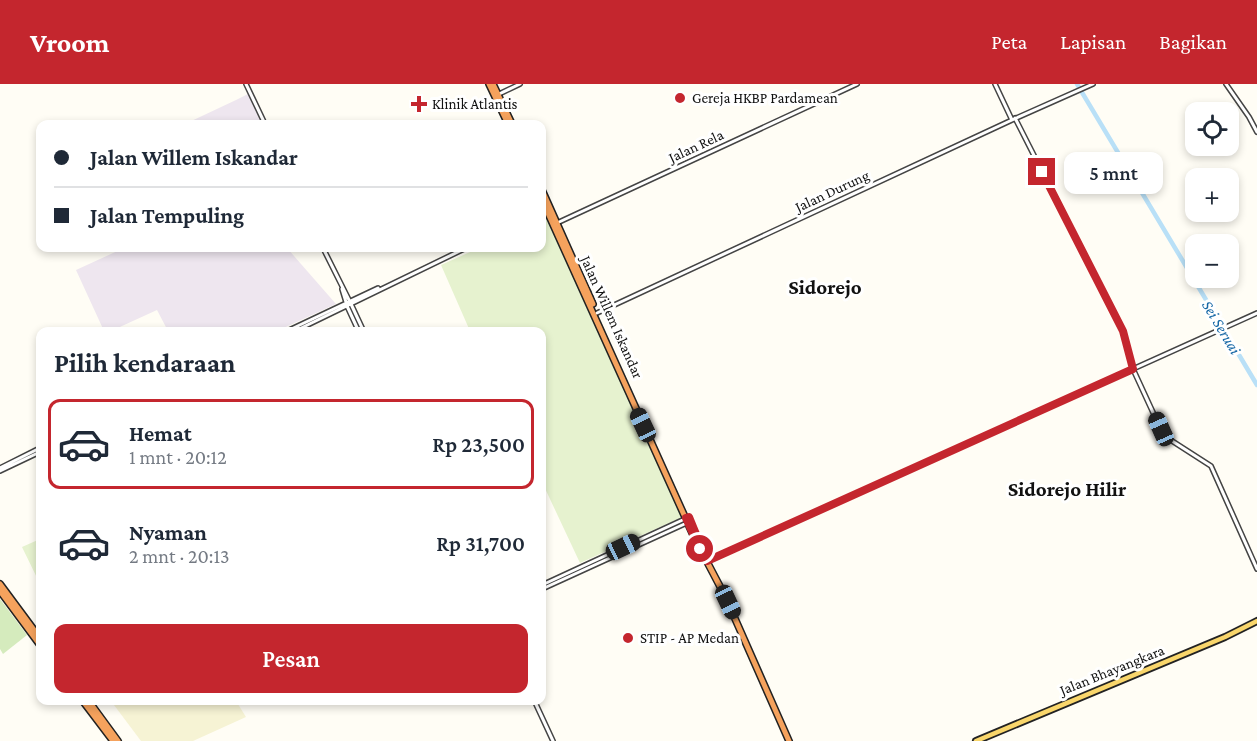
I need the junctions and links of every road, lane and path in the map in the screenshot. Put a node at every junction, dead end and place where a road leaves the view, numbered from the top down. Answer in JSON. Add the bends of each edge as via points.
{"nodes":[{"id":1,"x":246,"y":84,"type":"edge"},
{"id":2,"x":491,"y":84,"type":"edge"},
{"id":3,"x":520,"y":84,"type":"edge"},
{"id":4,"x":857,"y":84,"type":"edge"},
{"id":5,"x":995,"y":84,"type":"edge"},
{"id":6,"x":1093,"y":84,"type":"edge"},
{"id":7,"x":1226,"y":84,"type":"edge"},
{"id":8,"x":496,"y":95,"type":"junction"},
{"id":9,"x":1013,"y":119,"type":"junction"},
{"id":10,"x":263,"y":120,"type":"edge"},
{"id":11,"x":508,"y":120,"type":"edge"},
{"id":12,"x":1257,"y":132,"type":"edge"},
{"id":13,"x":546,"y":210,"type":"edge"},
{"id":14,"x":556,"y":223,"type":"junction"},
{"id":15,"x":325,"y":252,"type":"edge"},
{"id":16,"x":457,"y":252,"type":"edge"},
{"id":17,"x":348,"y":303,"type":"junction"},
{"id":18,"x":591,"y":305,"type":"junction"},
{"id":19,"x":338,"y":310,"type":"junction"},
{"id":20,"x":597,"y":313,"type":"junction"},
{"id":21,"x":1257,"y":313,"type":"edge"},
{"id":22,"x":352,"y":315,"type":"junction"},
{"id":23,"x":295,"y":327,"type":"edge"},
{"id":24,"x":303,"y":327,"type":"edge"},
{"id":25,"x":357,"y":327,"type":"edge"},
{"id":26,"x":361,"y":327,"type":"edge"},
{"id":27,"x":1133,"y":369,"type":"junction"},
{"id":28,"x":36,"y":452,"type":"edge"},
{"id":29,"x":0,"y":470,"type":"edge"},
{"id":30,"x":686,"y":521,"type":"junction"},
{"id":31,"x":707,"y":561,"type":"junction"},
{"id":32,"x":1257,"y":569,"type":"edge"},
{"id":33,"x":0,"y":584,"type":"edge"},
{"id":34,"x":546,"y":585,"type":"edge"},
{"id":35,"x":0,"y":591,"type":"edge"},
{"id":36,"x":1257,"y":621,"type":"edge"},
{"id":37,"x":36,"y":633,"type":"edge"},
{"id":38,"x":36,"y":640,"type":"edge"},
{"id":39,"x":86,"y":705,"type":"edge"},
{"id":40,"x":92,"y":705,"type":"edge"},
{"id":41,"x":536,"y":705,"type":"edge"},
{"id":42,"x":113,"y":741,"type":"edge"},
{"id":43,"x":118,"y":741,"type":"edge"},
{"id":44,"x":553,"y":741,"type":"edge"},
{"id":45,"x":789,"y":741,"type":"edge"},
{"id":46,"x":976,"y":741,"type":"edge"}],
"edges":[{"from":1,"to":10,"type":"street"},
{"from":2,"to":8,"type":"highway"},
{"from":3,"to":8,"type":"street"},
{"from":4,"to":14,"type":"street","name":"Jalan Rela"},
{"from":5,"to":9,"type":"street"},
{"from":6,"to":9,"type":"street","name":"Jalan Durung"},
{"from":7,"to":12,"type":"street"},
{"from":8,"to":11,"type":"highway"},
{"from":9,"to":20,"type":"street","name":"Jalan Durung"},
{"from":9,"to":27,"type":"street","via":[[1123,331]]},
{"from":13,"to":14,"type":"highway","name":"Jalan Willem Iskandar"},
{"from":13,"to":18,"type":"highway","name":"Jalan Willem Iskandar"},
{"from":14,"to":18,"type":"highway","name":"Jalan Willem Iskandar"},
{"from":15,"to":17,"type":"street"},
{"from":16,"to":17,"type":"street"},
{"from":17,"to":19,"type":"street"},
{"from":17,"to":22,"type":"street"},
{"from":17,"to":23,"type":"street"},
{"from":17,"to":26,"type":"street"},
{"from":18,"to":20,"type":"highway","name":"Jalan Willem Iskandar"},
{"from":18,"to":30,"type":"highway","name":"Jalan Willem Iskandar"},
{"from":19,"to":22,"type":"street"},
{"from":19,"to":24,"type":"street"},
{"from":20,"to":30,"type":"highway","name":"Jalan Willem Iskandar"},
{"from":21,"to":27,"type":"street"},
{"from":22,"to":25,"type":"street"},
{"from":27,"to":31,"type":"street"},
{"from":27,"to":32,"type":"street","via":[[1164,435],[1213,468]]},
{"from":28,"to":29,"type":"street"},
{"from":30,"to":31,"type":"highway","name":"Jalan Willem Iskandar"},
{"from":30,"to":34,"type":"street"},
{"from":31,"to":45,"type":"highway","name":"Jalan Willem Iskandar"},
{"from":33,"to":37,"type":"highway"},
{"from":35,"to":38,"type":"highway"},
{"from":36,"to":46,"type":"main road","name":"Jalan Bhayangkara"},
{"from":39,"to":42,"type":"highway"},
{"from":40,"to":43,"type":"highway"},
{"from":41,"to":44,"type":"street"}]}
